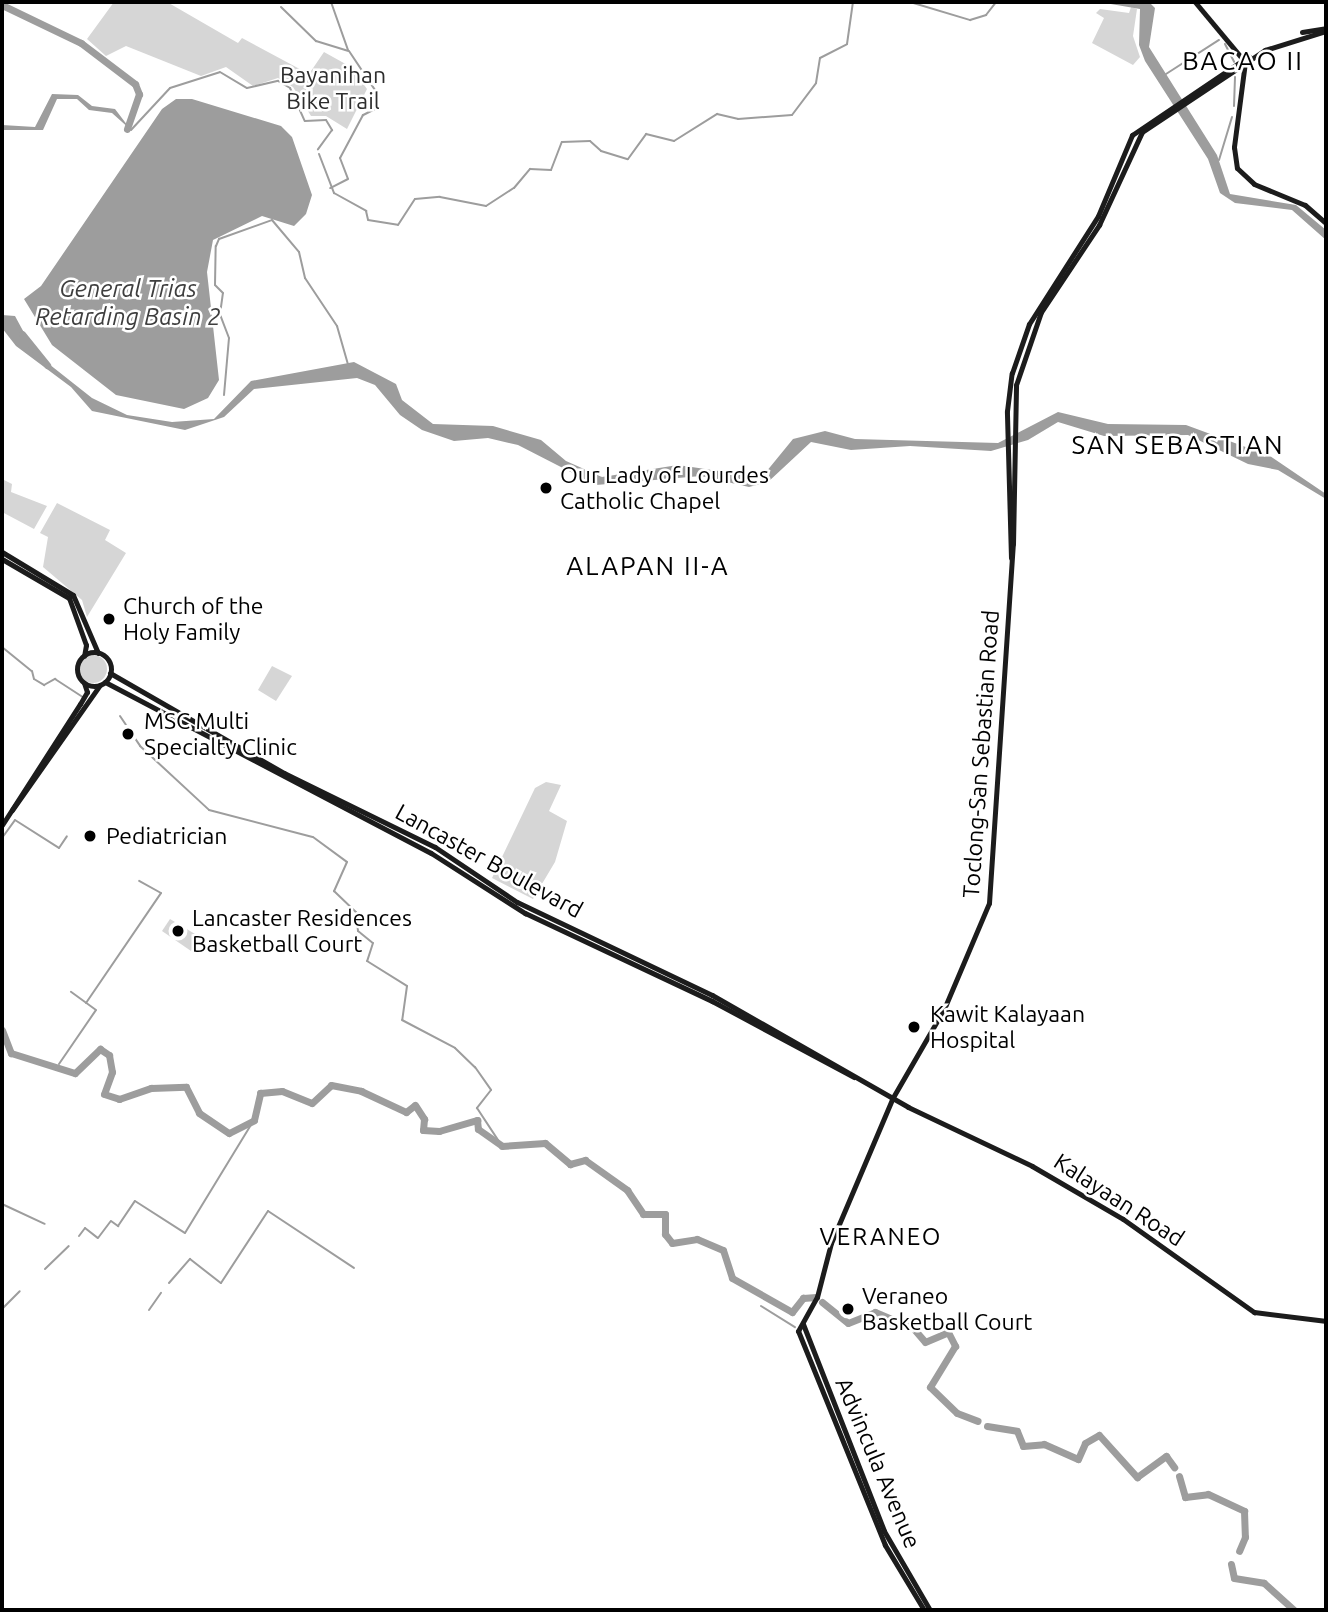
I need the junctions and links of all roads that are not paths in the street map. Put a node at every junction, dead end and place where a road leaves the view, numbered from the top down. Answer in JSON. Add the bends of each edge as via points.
{"nodes":[{"id":1,"x":1195,"y":2,"type":"edge"},
{"id":2,"x":1326,"y":29,"type":"edge"},
{"id":3,"x":1244,"y":61,"type":"junction"},
{"id":4,"x":1326,"y":223,"type":"edge"},
{"id":5,"x":2,"y":552,"type":"edge"},
{"id":6,"x":2,"y":559,"type":"edge"},
{"id":7,"x":98,"y":653,"type":"junction"},
{"id":8,"x":84,"y":656,"type":"junction"},
{"id":9,"x":110,"y":673,"type":"junction"},
{"id":10,"x":84,"y":683,"type":"junction"},
{"id":11,"x":102,"y":683,"type":"junction"},
{"id":12,"x":9,"y":812,"type":"junction"},
{"id":13,"x":2,"y":825,"type":"edge"},
{"id":14,"x":398,"y":833,"type":"junction"},
{"id":15,"x":892,"y":1099,"type":"junction"},
{"id":16,"x":1326,"y":1321,"type":"edge"},
{"id":17,"x":803,"y":1324,"type":"junction"},
{"id":18,"x":798,"y":1331,"type":"joint"},
{"id":19,"x":837,"y":1419,"type":"junction"},
{"id":20,"x":924,"y":1610,"type":"edge"},
{"id":21,"x":930,"y":1610,"type":"edge"}],
"edges":[{"from":1,"to":3,"type":"main road"},
{"from":2,"to":3,"type":"main road","name":"Toclong-San Sebastian Road","via":[[1272,45]]},
{"from":3,"to":4,"type":"main road","via":[[1234,147],[1237,168],[1254,184],[1301,203]]},
{"from":3,"to":15,"type":"main road","name":"Toclong-San Sebastian Road","via":[[1167,111],[1136,140],[1099,225],[1041,312],[1016,385],[1010,430],[1011,558],[989,903],[944,1009]]},
{"from":5,"to":7,"type":"main road","via":[[73,595]]},
{"from":6,"to":8,"type":"main road","via":[[69,598],[86,645]]},
{"from":7,"to":8,"type":"main road"},
{"from":7,"to":9,"type":"main road","via":[[108,661]]},
{"from":8,"to":10,"type":"main road","via":[[77,667]]},
{"from":9,"to":11,"type":"main road"},
{"from":9,"to":14,"type":"main road","name":"Lancaster Boulevard"},
{"from":10,"to":11,"type":"main road"},
{"from":10,"to":12,"type":"main road","via":[[86,695]]},
{"from":11,"to":12,"type":"main road"},
{"from":11,"to":14,"type":"main road","name":"Lancaster Boulevard"},
{"from":12,"to":13,"type":"main road"},
{"from":14,"to":15,"type":"main road","name":"Lancaster Boulevard","via":[[525,913],[628,958]]},
{"from":15,"to":16,"type":"main road","name":"Kalayaan Road","via":[[1018,1158],[1123,1219],[1254,1312]]},
{"from":15,"to":17,"type":"main road","name":"Toclong-San Sebastian Road"},
{"from":17,"to":18,"type":"main road","name":"Toclong-San Sebastian Road"},
{"from":17,"to":19,"type":"main road","name":"Advincula Avenue"},
{"from":18,"to":19,"type":"main road","name":"Advincula Avenue"},
{"from":19,"to":20,"type":"main road","name":"Advincula Avenue","via":[[885,1545]]},
{"from":19,"to":21,"type":"main road","name":"Advincula Avenue","via":[[889,1541]]}]}
